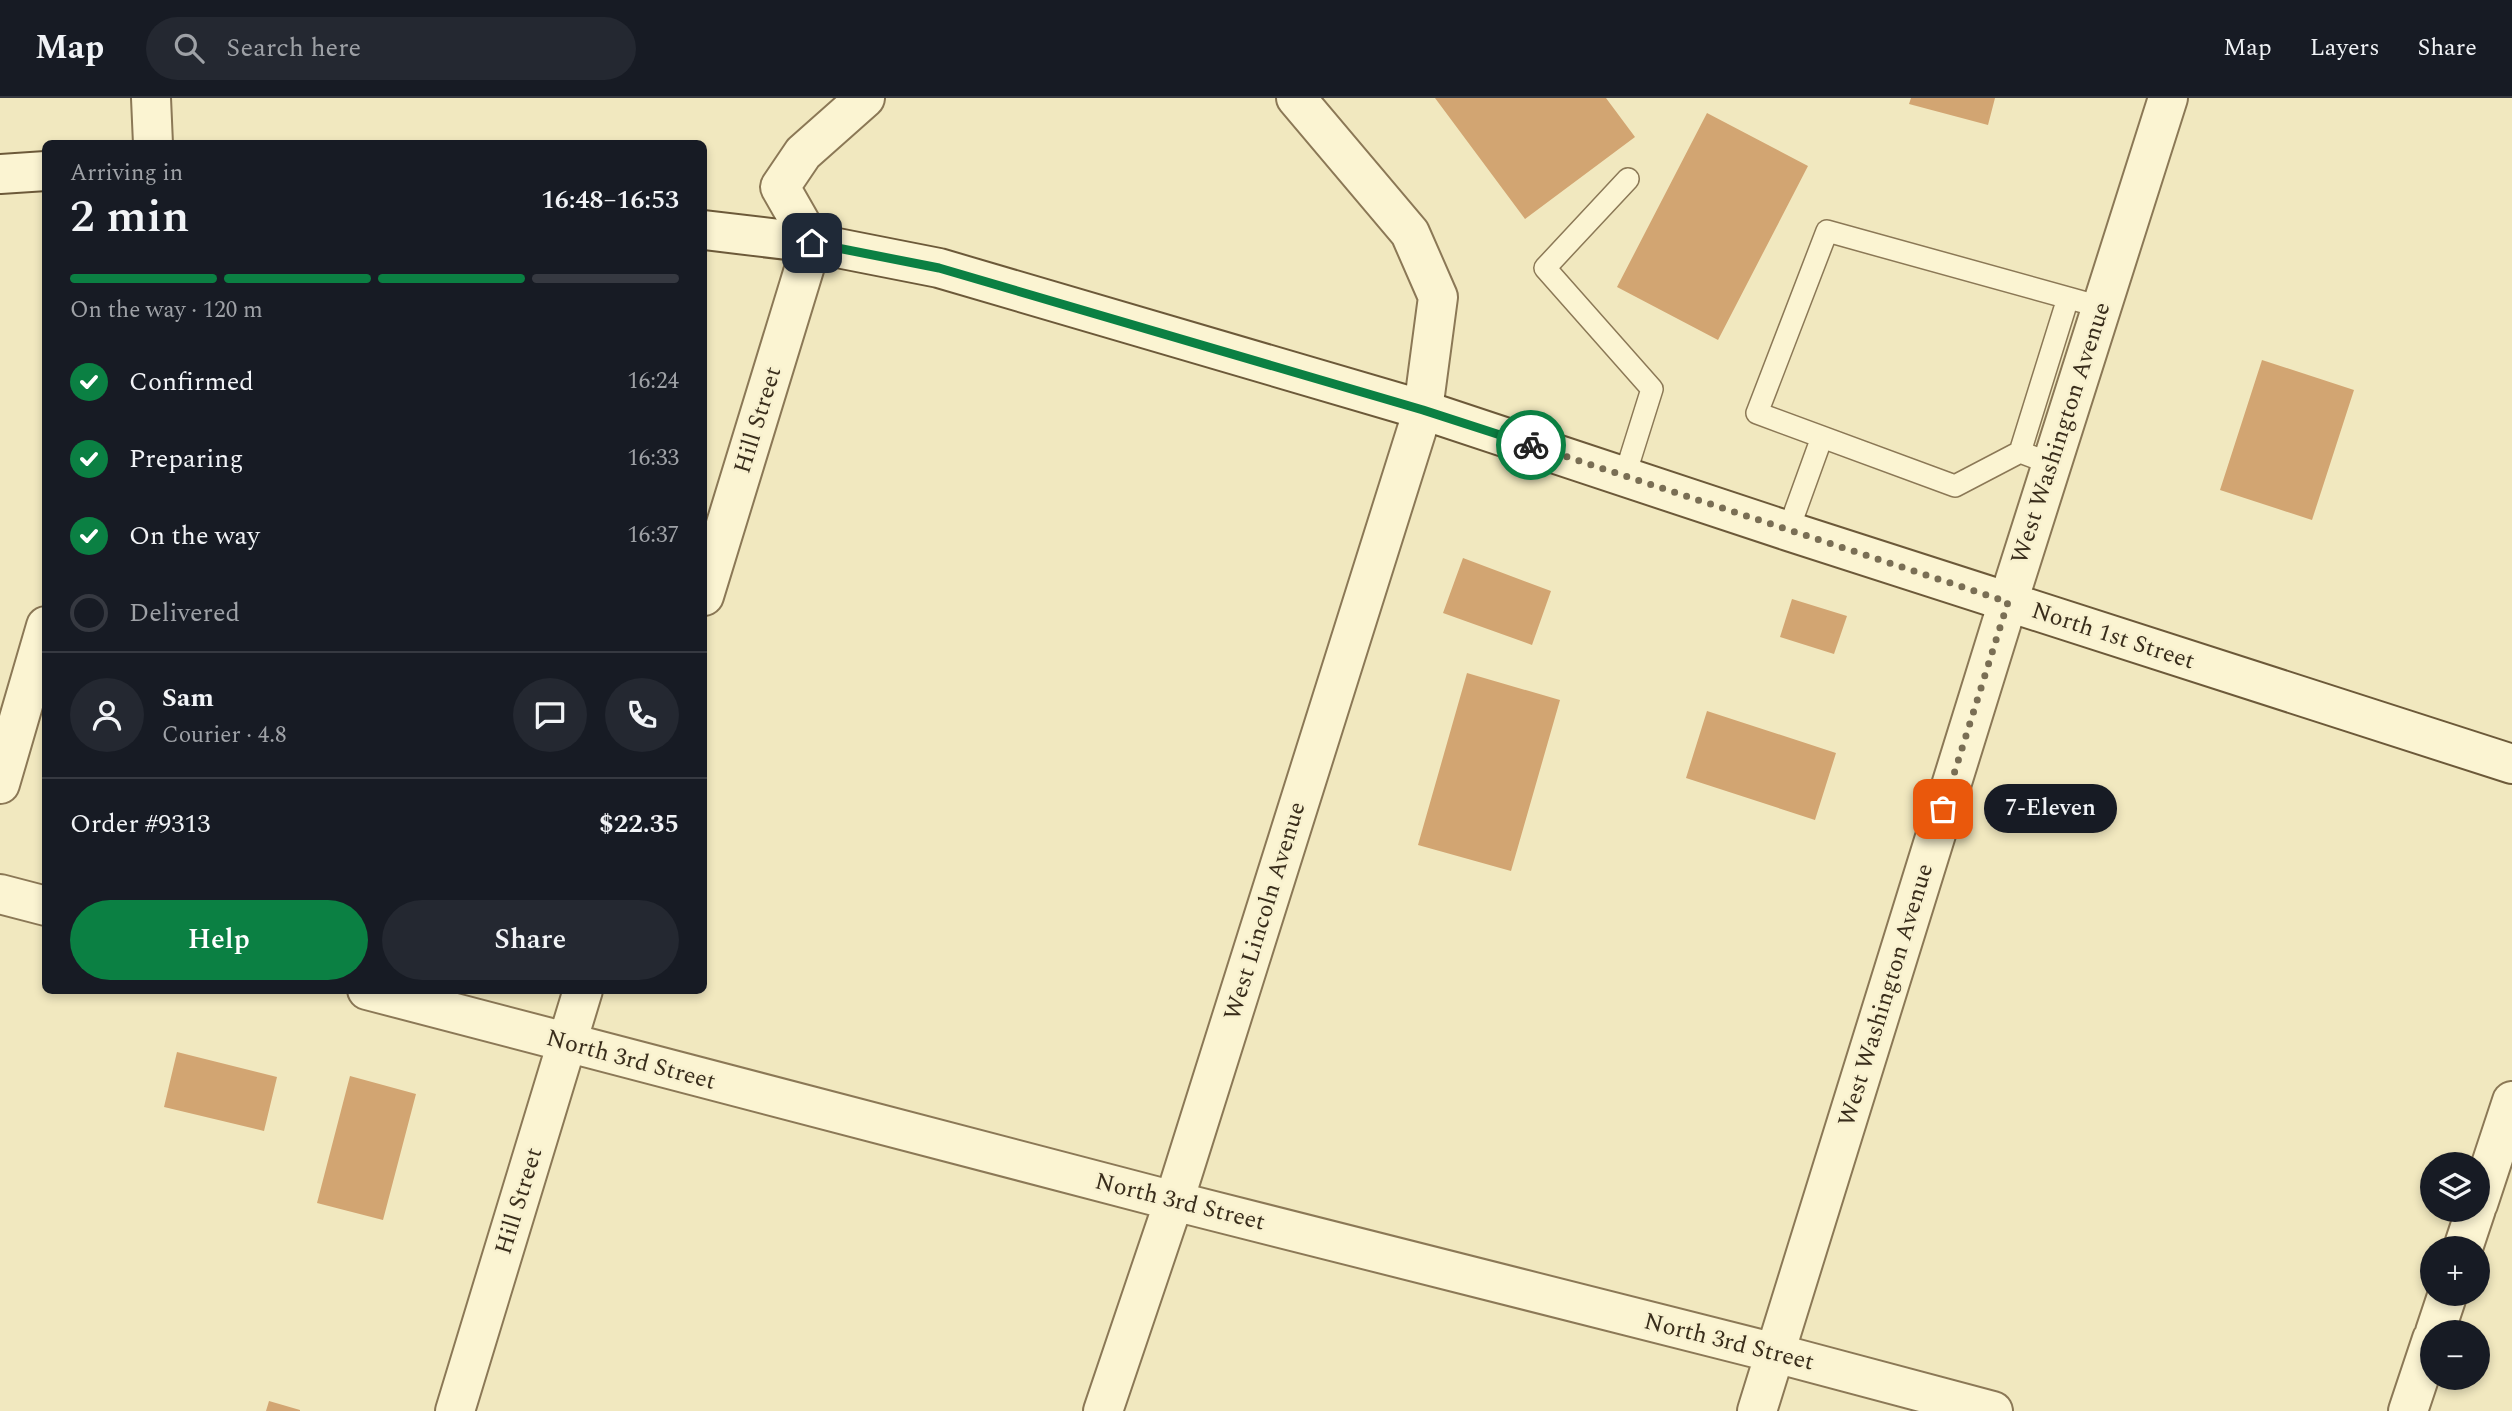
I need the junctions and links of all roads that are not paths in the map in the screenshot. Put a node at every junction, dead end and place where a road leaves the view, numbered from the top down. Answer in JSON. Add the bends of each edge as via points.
{"nodes":[{"id":1,"x":152,"y":98,"type":"edge"},
{"id":2,"x":865,"y":98,"type":"edge"},
{"id":3,"x":2168,"y":98,"type":"edge"},
{"id":4,"x":1310,"y":103,"type":"edge"},
{"id":5,"x":153,"y":140,"type":"edge"},
{"id":6,"x":42,"y":171,"type":"edge"},
{"id":7,"x":0,"y":174,"type":"edge"},
{"id":8,"x":1628,"y":179,"type":"dead end"},
{"id":9,"x":707,"y":230,"type":"edge"},
{"id":10,"x":812,"y":243,"type":"junction"},
{"id":11,"x":2085,"y":302,"type":"junction"},
{"id":12,"x":1423,"y":410,"type":"junction"},
{"id":13,"x":1822,"y":437,"type":"junction"},
{"id":14,"x":2036,"y":458,"type":"junction"},
{"id":15,"x":1625,"y":475,"type":"junction"},
{"id":16,"x":1788,"y":531,"type":"junction"},
{"id":17,"x":707,"y":587,"type":"edge"},
{"id":18,"x":2008,"y":602,"type":"junction"},
{"id":19,"x":42,"y":640,"type":"edge"},
{"id":20,"x":2512,"y":764,"type":"edge"},
{"id":21,"x":0,"y":784,"type":"edge"},
{"id":22,"x":0,"y":894,"type":"edge"},
{"id":23,"x":42,"y":905,"type":"edge"},
{"id":24,"x":382,"y":994,"type":"edge"},
{"id":25,"x":582,"y":994,"type":"edge"},
{"id":26,"x":567,"y":1043,"type":"junction"},
{"id":27,"x":2510,"y":1114,"type":"edge"},
{"id":28,"x":2490,"y":1170,"type":"edge"},
{"id":29,"x":1174,"y":1201,"type":"junction"},
{"id":30,"x":1775,"y":1353,"type":"junction"},
{"id":31,"x":2420,"y":1375,"type":"edge"},
{"id":32,"x":455,"y":1411,"type":"edge"},
{"id":33,"x":1104,"y":1411,"type":"edge"},
{"id":34,"x":1757,"y":1411,"type":"edge"},
{"id":35,"x":1993,"y":1411,"type":"edge"},
{"id":36,"x":2408,"y":1411,"type":"edge"}],
"edges":[{"from":1,"to":5,"type":"street"},
{"from":2,"to":10,"type":"street","via":[[803,153],[780,187]]},
{"from":3,"to":11,"type":"street","name":"West Washington Avenue"},
{"from":4,"to":12,"type":"street","name":"West Lincoln Avenue","via":[[1410,233],[1438,297]]},
{"from":6,"to":7,"type":"street"},
{"from":8,"to":15,"type":"lane","via":[[1545,268],[1651,389]]},
{"from":9,"to":10,"type":"street","name":"North 1st Street"},
{"from":10,"to":12,"type":"street","name":"North 1st Street","via":[[939,268]]},
{"from":10,"to":17,"type":"street","name":"Hill Street"},
{"from":11,"to":13,"type":"lane","via":[[1827,231],[1757,413]]},
{"from":11,"to":14,"type":"street","name":"West Washington Avenue"},
{"from":12,"to":15,"type":"street","name":"North 1st Street"},
{"from":12,"to":29,"type":"street","name":"West Lincoln Avenue"},
{"from":13,"to":14,"type":"lane","via":[[1955,486]]},
{"from":13,"to":16,"type":"lane"},
{"from":14,"to":18,"type":"street","name":"West Washington Avenue"},
{"from":15,"to":16,"type":"street","name":"North 1st Street"},
{"from":16,"to":18,"type":"street","name":"North 1st Street"},
{"from":18,"to":20,"type":"street","name":"North 1st Street"},
{"from":18,"to":30,"type":"street","name":"West Washington Avenue"},
{"from":19,"to":21,"type":"street"},
{"from":22,"to":23,"type":"street"},
{"from":24,"to":26,"type":"street","name":"North 3rd Street"},
{"from":25,"to":26,"type":"street","name":"Hill Street"},
{"from":26,"to":29,"type":"street","name":"North 3rd Street"},
{"from":26,"to":32,"type":"street","name":"Hill Street"},
{"from":27,"to":28,"type":"street"},
{"from":29,"to":30,"type":"street","name":"North 3rd Street"},
{"from":29,"to":33,"type":"street","name":"West Lincoln Avenue"},
{"from":30,"to":34,"type":"street","name":"West Washington Avenue"},
{"from":30,"to":35,"type":"street","name":"North 3rd Street"},
{"from":31,"to":36,"type":"street"}]}
